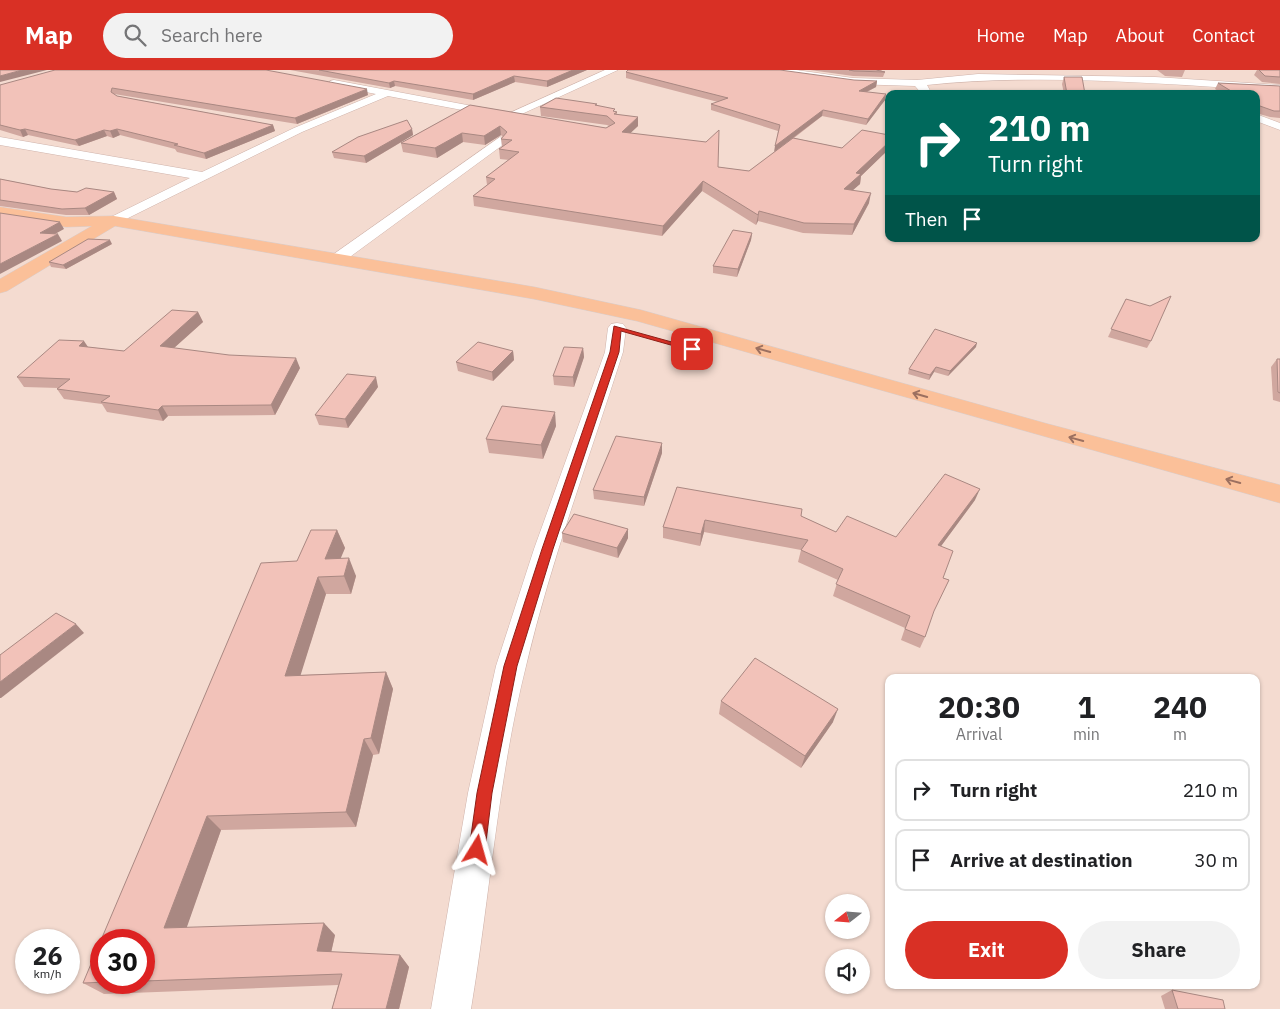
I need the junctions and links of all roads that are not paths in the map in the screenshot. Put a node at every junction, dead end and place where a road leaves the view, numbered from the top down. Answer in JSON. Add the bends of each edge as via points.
{"nodes":[{"id":1,"x":613,"y":70,"type":"edge"},
{"id":2,"x":776,"y":70,"type":"edge"},
{"id":3,"x":1116,"y":75,"type":"edge"},
{"id":4,"x":1167,"y":80,"type":"junction"},
{"id":5,"x":321,"y":81,"type":"edge"},
{"id":6,"x":917,"y":83,"type":"junction"},
{"id":7,"x":1280,"y":88,"type":"edge"},
{"id":8,"x":925,"y":90,"type":"edge"},
{"id":9,"x":1188,"y":90,"type":"edge"},
{"id":10,"x":387,"y":93,"type":"junction"},
{"id":11,"x":510,"y":116,"type":"junction"},
{"id":12,"x":529,"y":119,"type":"edge"},
{"id":13,"x":1260,"y":119,"type":"edge"},
{"id":14,"x":280,"y":127,"type":"edge"},
{"id":15,"x":1280,"y":127,"type":"edge"},
{"id":16,"x":298,"y":130,"type":"junction"},
{"id":17,"x":0,"y":141,"type":"edge"},
{"id":18,"x":500,"y":141,"type":"edge"},
{"id":19,"x":201,"y":176,"type":"junction"},
{"id":20,"x":0,"y":212,"type":"edge"},
{"id":21,"x":114,"y":221,"type":"junction"},
{"id":22,"x":66,"y":222,"type":"junction"},
{"id":23,"x":90,"y":233,"type":"junction"},
{"id":24,"x":337,"y":259,"type":"junction"},
{"id":25,"x":0,"y":286,"type":"edge"},
{"id":26,"x":617,"y":328,"type":"junction"},
{"id":27,"x":1280,"y":494,"type":"edge"},
{"id":28,"x":1280,"y":513,"type":"edge"},
{"id":29,"x":451,"y":1009,"type":"edge"}],
"edges":[{"from":1,"to":11,"type":"street"},
{"from":2,"to":6,"type":"street","via":[[853,81]]},
{"from":3,"to":4,"type":"street"},
{"from":3,"to":6,"type":"street","via":[[978,77]]},
{"from":4,"to":7,"type":"street"},
{"from":4,"to":9,"type":"street"},
{"from":5,"to":10,"type":"street"},
{"from":6,"to":8,"type":"street"},
{"from":10,"to":11,"type":"street"},
{"from":10,"to":16,"type":"street"},
{"from":11,"to":12,"type":"street"},
{"from":13,"to":15,"type":"street"},
{"from":14,"to":16,"type":"street"},
{"from":16,"to":19,"type":"street"},
{"from":17,"to":19,"type":"street"},
{"from":18,"to":24,"type":"street"},
{"from":19,"to":21,"type":"street"},
{"from":20,"to":22,"type":"main road"},
{"from":21,"to":22,"type":"main road"},
{"from":21,"to":23,"type":"main road"},
{"from":21,"to":24,"type":"main road"},
{"from":22,"to":23,"type":"main road"},
{"from":23,"to":25,"type":"main road"},
{"from":23,"to":26,"type":"main road","via":[[358,273],[526,306]]},
{"from":27,"to":24,"type":"main road","one_way":true,"via":[[641,316],[534,293]]},
{"from":26,"to":28,"type":"main road"},
{"from":26,"to":29,"type":"street","via":[[614,352],[511,666],[485,793]]}]}
